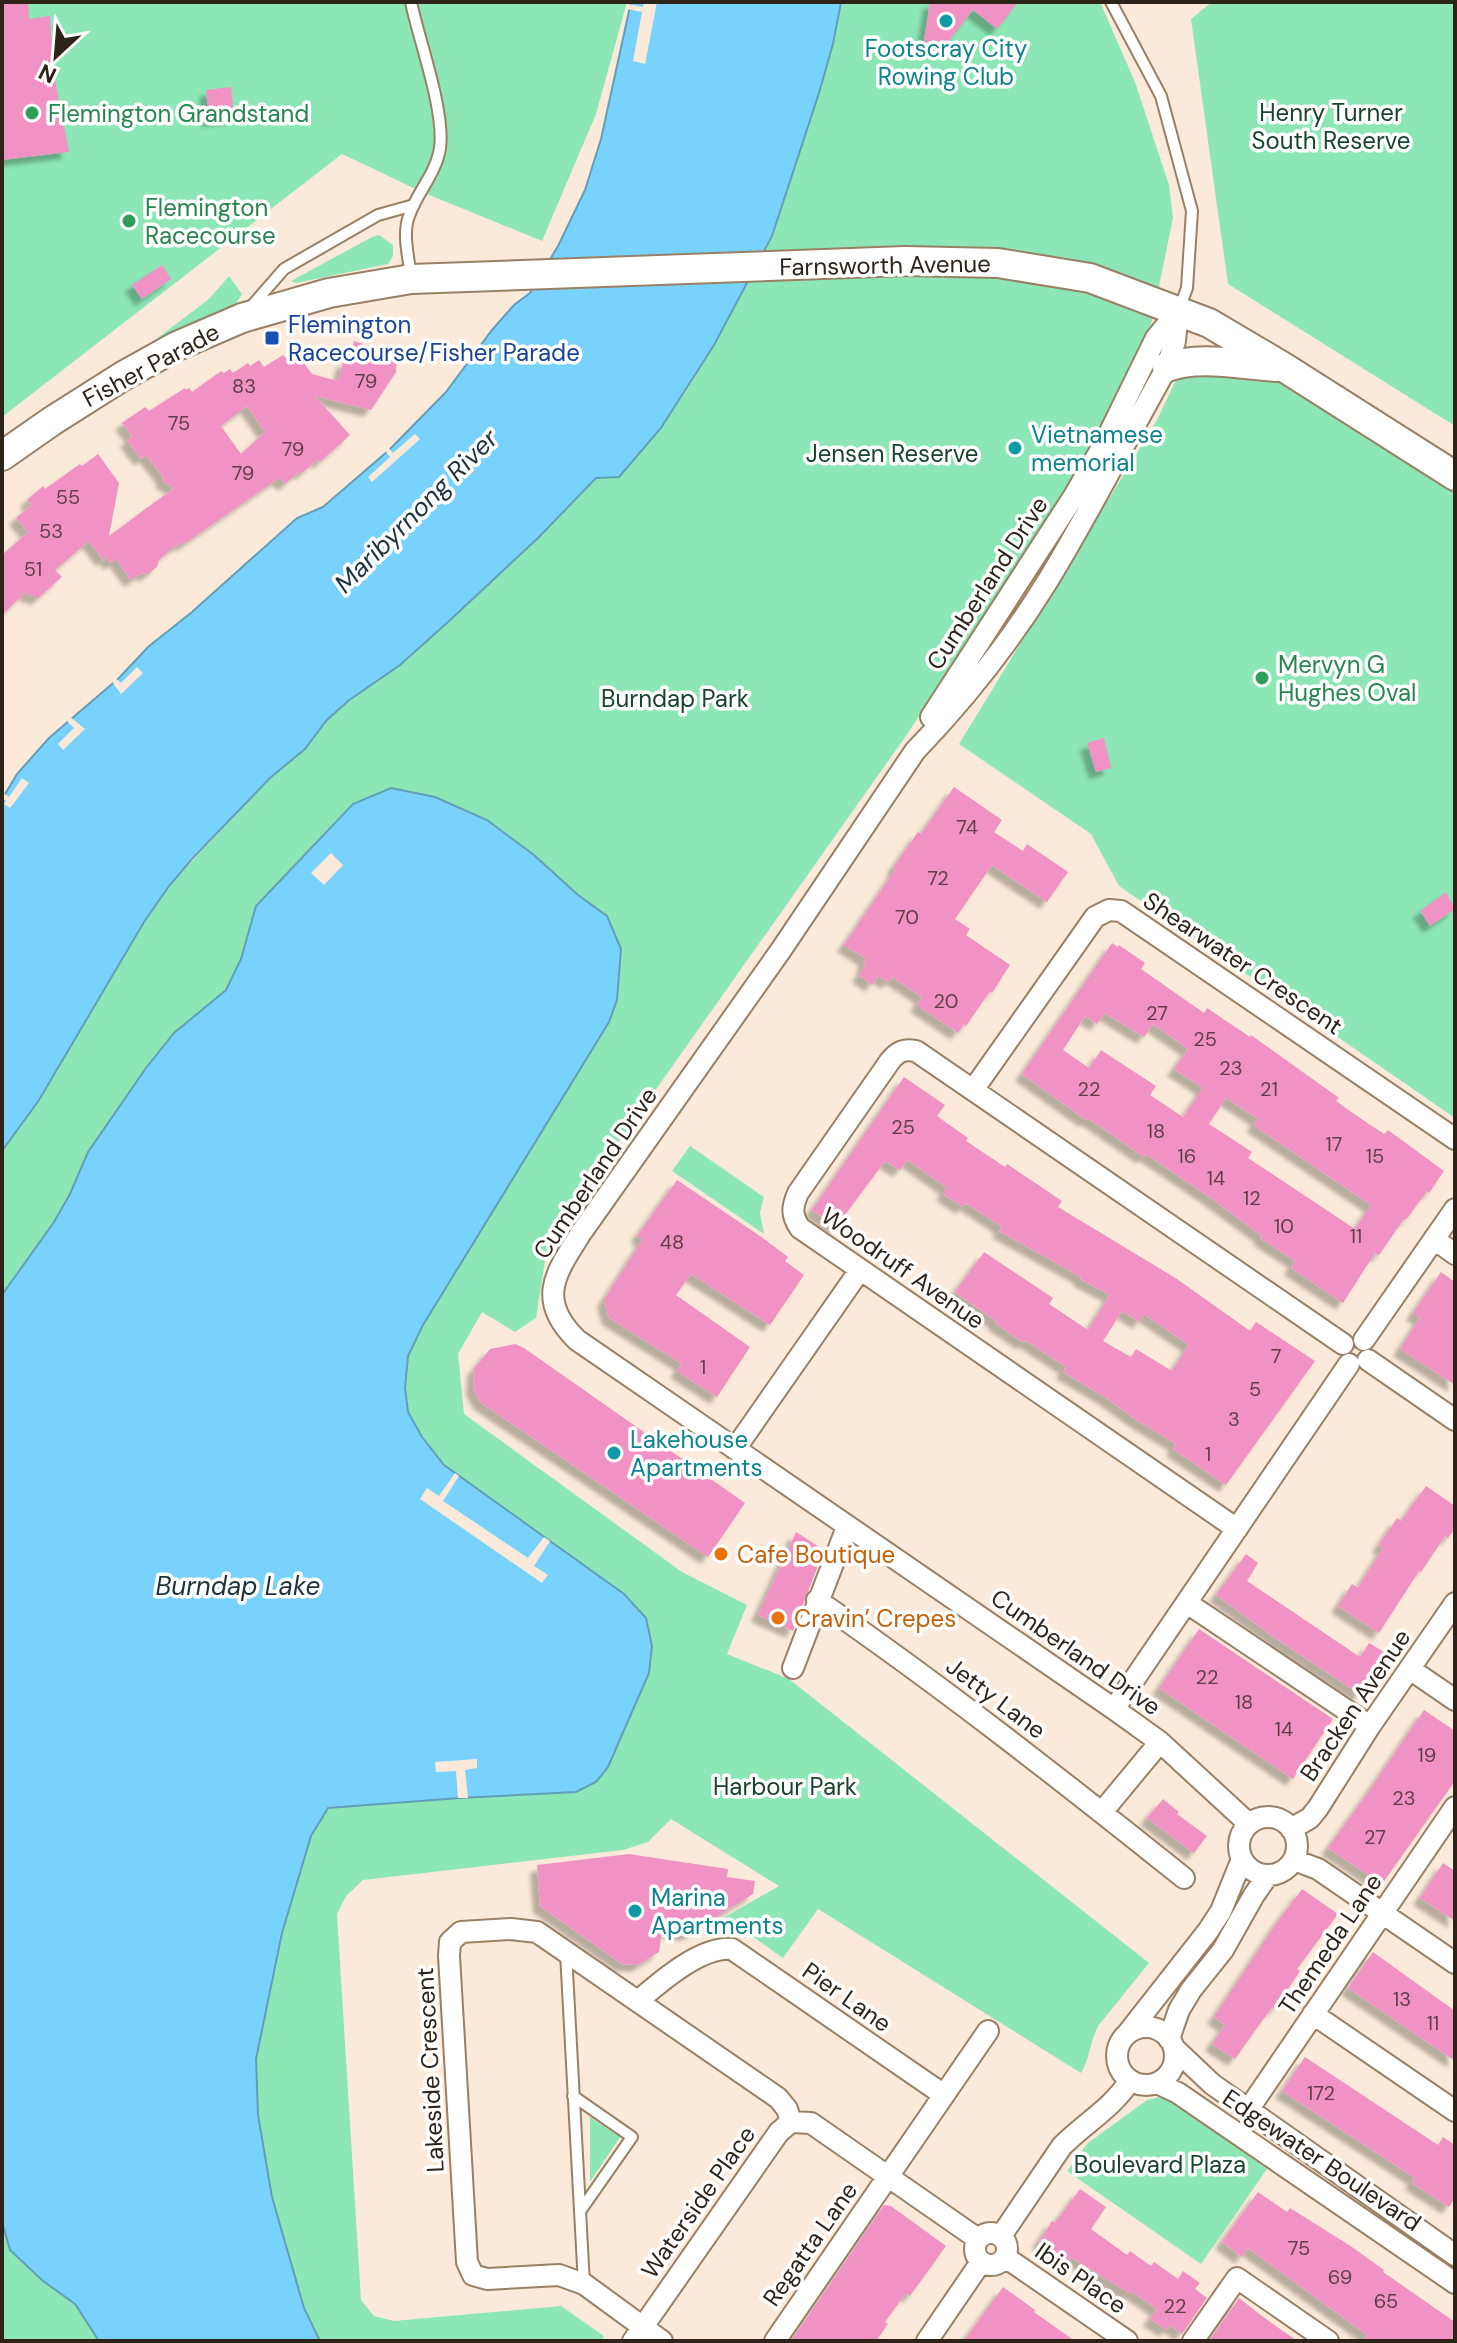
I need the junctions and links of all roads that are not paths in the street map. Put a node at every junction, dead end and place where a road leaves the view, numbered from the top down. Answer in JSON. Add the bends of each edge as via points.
{"nodes":[{"id":1,"x":411,"y":2,"type":"edge"},
{"id":2,"x":1113,"y":2,"type":"edge"},
{"id":3,"x":414,"y":205,"type":"junction"},
{"id":4,"x":454,"y":278,"type":"joint"},
{"id":5,"x":411,"y":279,"type":"junction"},
{"id":6,"x":1178,"y":311,"type":"junction"},
{"id":7,"x":242,"y":318,"type":"junction"},
{"id":8,"x":1167,"y":367,"type":"junction"},
{"id":9,"x":1285,"y":368,"type":"junction"},
{"id":10,"x":2,"y":456,"type":"edge"},
{"id":11,"x":1455,"y":476,"type":"edge"},
{"id":12,"x":915,"y":751,"type":"junction"},
{"id":13,"x":973,"y":1090,"type":"junction"},
{"id":14,"x":1455,"y":1139,"type":"edge"},
{"id":15,"x":1455,"y":1209,"type":"edge"},
{"id":16,"x":1434,"y":1239,"type":"junction"},
{"id":17,"x":1455,"y":1254,"type":"edge"},
{"id":18,"x":860,"y":1270,"type":"junction"},
{"id":19,"x":1356,"y":1352,"type":"junction"},
{"id":20,"x":1455,"y":1420,"type":"edge"},
{"id":21,"x":735,"y":1449,"type":"junction"},
{"id":22,"x":847,"y":1527,"type":"junction"},
{"id":23,"x":1237,"y":1529,"type":"junction"},
{"id":24,"x":817,"y":1600,"type":"junction"},
{"id":25,"x":1187,"y":1603,"type":"junction"},
{"id":26,"x":1455,"y":1603,"type":"edge"},
{"id":27,"x":793,"y":1668,"type":"dead end"},
{"id":28,"x":1410,"y":1669,"type":"junction"},
{"id":29,"x":1455,"y":1700,"type":"edge"},
{"id":30,"x":1114,"y":1709,"type":"junction"},
{"id":31,"x":1370,"y":1726,"type":"junction"},
{"id":32,"x":1160,"y":1742,"type":"junction"},
{"id":33,"x":1455,"y":1807,"type":"edge"},
{"id":34,"x":1102,"y":1812,"type":"junction"},
{"id":35,"x":1249,"y":1824,"type":"junction"},
{"id":36,"x":1291,"y":1829,"type":"junction"},
{"id":37,"x":1242,"y":1859,"type":"junction"},
{"id":38,"x":1294,"y":1860,"type":"junction"},
{"id":39,"x":1268,"y":1875,"type":"junction"},
{"id":40,"x":1184,"y":1878,"type":"dead end"},
{"id":41,"x":1382,"y":1913,"type":"junction"},
{"id":42,"x":566,"y":1953,"type":"junction"},
{"id":43,"x":1455,"y":1963,"type":"edge"},
{"id":44,"x":638,"y":2001,"type":"junction"},
{"id":45,"x":1313,"y":2014,"type":"junction"},
{"id":46,"x":988,"y":2031,"type":"dead end"},
{"id":47,"x":1128,"y":2033,"type":"junction"},
{"id":48,"x":1172,"y":2044,"type":"junction"},
{"id":49,"x":1130,"y":2081,"type":"junction"},
{"id":50,"x":1157,"y":2083,"type":"junction"},
{"id":51,"x":944,"y":2095,"type":"junction"},
{"id":52,"x":573,"y":2096,"type":"junction"},
{"id":53,"x":1248,"y":2110,"type":"junction"},
{"id":54,"x":1455,"y":2111,"type":"edge"},
{"id":55,"x":791,"y":2122,"type":"junction"},
{"id":56,"x":888,"y":2177,"type":"junction"},
{"id":57,"x":581,"y":2210,"type":"junction"},
{"id":58,"x":1001,"y":2236,"type":"junction"},
{"id":59,"x":978,"y":2239,"type":"junction"},
{"id":60,"x":1455,"y":2255,"type":"edge"},
{"id":61,"x":1005,"y":2257,"type":"junction"},
{"id":62,"x":981,"y":2262,"type":"junction"},
{"id":63,"x":1455,"y":2283,"type":"edge"},
{"id":64,"x":584,"y":2284,"type":"junction"},
{"id":65,"x":638,"y":2334,"type":"edge"},
{"id":66,"x":662,"y":2341,"type":"edge"},
{"id":67,"x":775,"y":2341,"type":"edge"},
{"id":68,"x":927,"y":2341,"type":"edge"},
{"id":69,"x":1127,"y":2341,"type":"edge"},
{"id":70,"x":1193,"y":2341,"type":"edge"},
{"id":71,"x":1328,"y":2341,"type":"edge"}],
"edges":[{"from":1,"to":3,"type":"lane","via":[[438,110],[440,148]]},
{"from":2,"to":6,"type":"lane","via":[[1161,96],[1192,211],[1187,288]]},
{"from":3,"to":5,"type":"lane","via":[[406,227]]},
{"from":3,"to":7,"type":"lane","via":[[378,215],[284,269]]},
{"from":4,"to":5,"type":"main road","name":"Fisher Parade"},
{"from":4,"to":6,"type":"main road","name":"Farnsworth Avenue","via":[[905,261],[998,263],[1090,278]]},
{"from":5,"to":7,"type":"main road","name":"Fisher Parade","via":[[329,293]]},
{"from":6,"to":8,"type":"street","name":"Cumberland Drive"},
{"from":6,"to":9,"type":"main road","name":"Farnsworth Avenue"},
{"from":6,"to":12,"type":"street","name":"Cumberland Drive","via":[[1156,338],[1074,496],[925,727]]},
{"from":7,"to":10,"type":"main road","name":"Fisher Parade","via":[[123,376]]},
{"from":8,"to":9,"type":"main road","via":[[1197,361]]},
{"from":8,"to":12,"type":"street","name":"Cumberland Drive","via":[[1046,583],[989,665]]},
{"from":9,"to":11,"type":"main road","name":"Farnsworth Avenue"},
{"from":12,"to":21,"type":"street","name":"Cumberland Drive","via":[[559,1267],[554,1306],[562,1326]]},
{"from":13,"to":14,"type":"street","name":"Shearwater Crescent","via":[[1095,917],[1121,911]]},
{"from":13,"to":18,"type":"street","name":"Woodruff Avenue","via":[[916,1051],[897,1053],[798,1193],[792,1210],[800,1228]]},
{"from":13,"to":19,"type":"street","name":"Woodruff Avenue"},
{"from":15,"to":16,"type":"street"},
{"from":16,"to":17,"type":"street"},
{"from":16,"to":19,"type":"street"},
{"from":18,"to":21,"type":"street"},
{"from":18,"to":23,"type":"street","name":"Woodruff Avenue"},
{"from":19,"to":20,"type":"street","name":"Woodruff Avenue"},
{"from":19,"to":23,"type":"street"},
{"from":21,"to":22,"type":"street","name":"Cumberland Drive"},
{"from":22,"to":24,"type":"street"},
{"from":22,"to":30,"type":"street","name":"Cumberland Drive"},
{"from":23,"to":25,"type":"street"},
{"from":24,"to":27,"type":"street"},
{"from":24,"to":34,"type":"street","name":"Jetty Lane"},
{"from":25,"to":30,"type":"street"},
{"from":25,"to":31,"type":"street"},
{"from":26,"to":28,"type":"street","name":"Bracken Avenue"},
{"from":28,"to":29,"type":"street"},
{"from":28,"to":31,"type":"street","name":"Bracken Avenue"},
{"from":30,"to":32,"type":"street","name":"Cumberland Drive"},
{"from":31,"to":36,"type":"street","name":"Bracken Avenue","via":[[1318,1808]]},
{"from":32,"to":34,"type":"street"},
{"from":32,"to":35,"type":"street","name":"Cumberland Drive"},
{"from":33,"to":41,"type":"street","name":"Themeda Lane"},
{"from":34,"to":40,"type":"street","name":"Jetty Lane"},
{"from":35,"to":36,"type":"street","via":[[1271,1817]]},
{"from":35,"to":37,"type":"street","via":[[1240,1839]]},
{"from":36,"to":38,"type":"street","via":[[1298,1848]]},
{"from":37,"to":39,"type":"street","via":[[1249,1869]]},
{"from":37,"to":47,"type":"street","via":[[1208,1931]]},
{"from":38,"to":39,"type":"street"},
{"from":38,"to":41,"type":"street","via":[[1318,1869]]},
{"from":39,"to":48,"type":"street","via":[[1179,2010]]},
{"from":41,"to":43,"type":"street"},
{"from":41,"to":45,"type":"street","name":"Themeda Lane"},
{"from":42,"to":44,"type":"street","name":"Lakeside Crescent"},
{"from":42,"to":52,"type":"lane"},
{"from":42,"to":64,"type":"street","name":"Lakeside Crescent","via":[[537,1932],[511,1929],[461,1932],[450,1942],[449,1956],[467,2262],[473,2275],[487,2279],[559,2275]]},
{"from":44,"to":51,"type":"street","name":"Pier Lane","via":[[710,1952],[732,1949]]},
{"from":44,"to":55,"type":"street","name":"Lakeside Crescent","via":[[778,2098]]},
{"from":45,"to":53,"type":"street","name":"Themeda Lane"},
{"from":45,"to":54,"type":"street"},
{"from":46,"to":51,"type":"street"},
{"from":47,"to":48,"type":"street","via":[[1147,2027],[1162,2032]]},
{"from":47,"to":49,"type":"street","via":[[1117,2055]]},
{"from":48,"to":50,"type":"street","via":[[1172,2069]]},
{"from":48,"to":53,"type":"street","name":"Edgewater Boulevard"},
{"from":49,"to":50,"type":"street"},
{"from":49,"to":58,"type":"street","via":[[1105,2111],[1062,2146]]},
{"from":50,"to":63,"type":"street","name":"Edgewater Boulevard"},
{"from":51,"to":56,"type":"street"},
{"from":52,"to":57,"type":"lane"},
{"from":52,"to":57,"type":"lane","via":[[632,2137]]},
{"from":53,"to":60,"type":"street","name":"Edgewater Boulevard"},
{"from":55,"to":56,"type":"street","name":"Waterside Place","via":[[811,2123]]},
{"from":55,"to":65,"type":"street","name":"Waterside Place"},
{"from":56,"to":59,"type":"street","name":"Waterside Place"},
{"from":56,"to":67,"type":"street","name":"Regatta Lane"},
{"from":57,"to":64,"type":"lane"},
{"from":58,"to":59,"type":"street","via":[[992,2232]]},
{"from":58,"to":61,"type":"street","via":[[1007,2245]]},
{"from":59,"to":62,"type":"street","via":[[975,2252]]},
{"from":61,"to":62,"type":"street","via":[[997,2264]]},
{"from":61,"to":69,"type":"street","name":"Ibis Place"},
{"from":62,"to":68,"type":"street"},
{"from":64,"to":65,"type":"street","name":"Lakeside Crescent"},
{"from":65,"to":66,"type":"street"},
{"from":70,"to":71,"type":"street","via":[[1237,2278]]}]}
